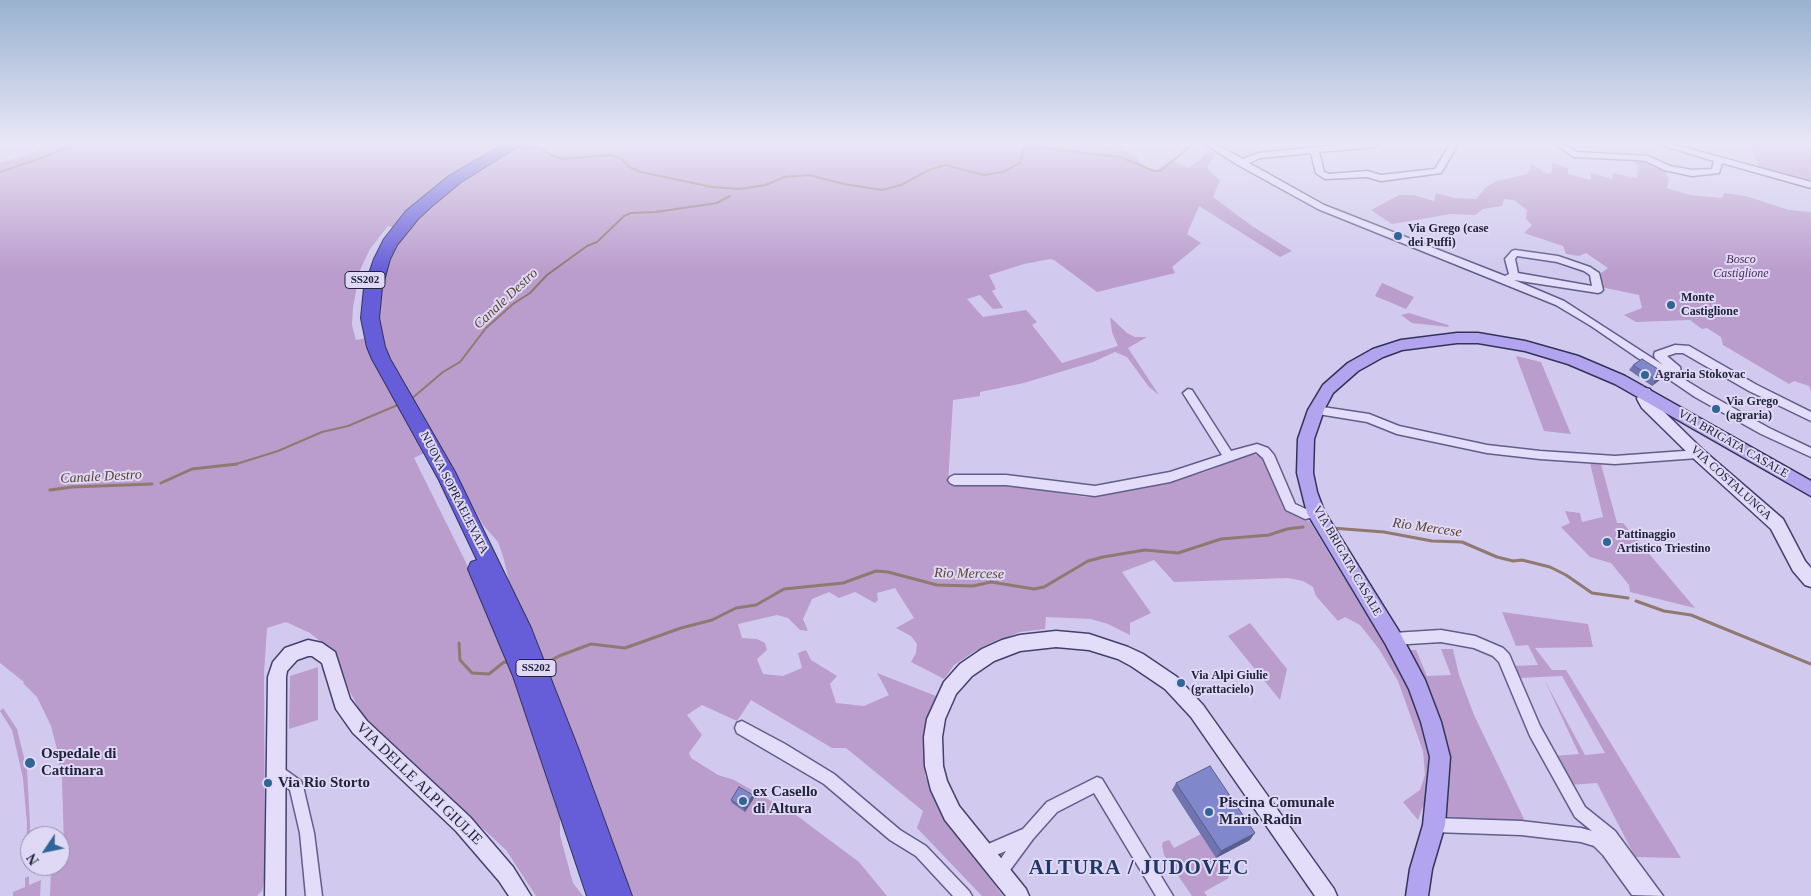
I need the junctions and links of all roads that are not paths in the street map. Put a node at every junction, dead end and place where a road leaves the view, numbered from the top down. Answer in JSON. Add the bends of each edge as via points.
{"nodes":[{"id":1,"x":437,"y":186,"type":"edge"},
{"id":2,"x":447,"y":186,"type":"edge"},
{"id":3,"x":1282,"y":186,"type":"edge"},
{"id":4,"x":397,"y":228,"type":"junction"},
{"id":5,"x":1510,"y":278,"type":"junction"},
{"id":6,"x":1675,"y":379,"type":"junction"},
{"id":7,"x":1188,"y":393,"type":"dead end"},
{"id":8,"x":1645,"y":394,"type":"junction"},
{"id":9,"x":1316,"y":410,"type":"junction"},
{"id":10,"x":1811,"y":417,"type":"edge"},
{"id":11,"x":1698,"y":454,"type":"junction"},
{"id":12,"x":1811,"y":454,"type":"edge"},
{"id":13,"x":1229,"y":457,"type":"junction"},
{"id":14,"x":954,"y":480,"type":"dead end"},
{"id":15,"x":1811,"y":488,"type":"edge"},
{"id":16,"x":1316,"y":513,"type":"junction"},
{"id":17,"x":1811,"y":580,"type":"edge"},
{"id":18,"x":1393,"y":639,"type":"junction"},
{"id":19,"x":742,"y":728,"type":"dead end"},
{"id":20,"x":559,"y":752,"type":"junction"},
{"id":21,"x":276,"y":770,"type":"junction"},
{"id":22,"x":1434,"y":825,"type":"junction"},
{"id":23,"x":1028,"y":834,"type":"junction"},
{"id":24,"x":984,"y":853,"type":"junction"},
{"id":25,"x":1421,"y":869,"type":"junction"},
{"id":26,"x":1000,"y":872,"type":"junction"},
{"id":27,"x":1327,"y":894,"type":"edge"},
{"id":28,"x":275,"y":895,"type":"edge"},
{"id":29,"x":314,"y":896,"type":"edge"},
{"id":30,"x":521,"y":896,"type":"edge"},
{"id":31,"x":601,"y":896,"type":"edge"},
{"id":32,"x":618,"y":896,"type":"edge"},
{"id":33,"x":964,"y":896,"type":"edge"},
{"id":34,"x":1019,"y":896,"type":"edge"},
{"id":35,"x":1164,"y":896,"type":"edge"},
{"id":36,"x":1411,"y":896,"type":"edge"},
{"id":37,"x":1417,"y":896,"type":"edge"},
{"id":38,"x":1648,"y":896,"type":"edge"},
{"id":39,"x":1655,"y":896,"type":"edge"}],
"edges":[{"from":1,"to":4,"type":"highway","name":"NUOVA SOPRAELEVATA","number":"SS202","via":[[417,202]]},
{"from":2,"to":4,"type":"highway","name":"NUOVA SOPRAELEVATA","number":"SS202"},
{"from":3,"to":5,"type":"street","via":[[1336,214]]},
{"from":4,"to":20,"type":"highway","name":"NUOVA SOPRAELEVATA","number":"SS202","via":[[381,244],[367,274],[361,305],[376,376],[426,451],[455,518],[497,593],[525,676]]},
{"from":5,"to":5,"type":"street","via":[[1598,290],[1594,273],[1587,269],[1558,259],[1515,253],[1510,259]]},
{"from":5,"to":6,"type":"street","via":[[1578,313]]},
{"from":6,"to":10,"type":"street","via":[[1678,376],[1676,370],[1659,356],[1675,349],[1685,349]]},
{"from":6,"to":12,"type":"street"},
{"from":7,"to":13,"type":"street"},
{"from":8,"to":9,"type":"main road","name":"VIA BRIGATA CASALE","via":[[1595,369],[1552,353],[1499,341],[1456,338],[1401,345],[1378,353],[1339,378],[1328,389]]},
{"from":8,"to":11,"type":"street","name":"VIA COSTALUNGA","via":[[1647,404]]},
{"from":8,"to":15,"type":"main road","name":"VIA BRIGATA CASALE"},
{"from":9,"to":11,"type":"street","via":[[1369,418],[1396,430],[1487,449],[1615,460]]},
{"from":9,"to":16,"type":"main road","name":"VIA BRIGATA CASALE","via":[[1306,439],[1305,455],[1305,473]]},
{"from":11,"to":17,"type":"street","name":"VIA COSTALUNGA","via":[[1777,524],[1799,566]]},
{"from":13,"to":14,"type":"street","via":[[1170,477],[1095,491],[1006,480]]},
{"from":13,"to":16,"type":"street","via":[[1249,449],[1264,451],[1290,507],[1305,514]]},
{"from":16,"to":18,"type":"main road","name":"VIA BRIGATA CASALE"},
{"from":18,"to":22,"type":"main road","name":"VIA BRIGATA CASALE","via":[[1418,686],[1440,757]]},
{"from":18,"to":39,"type":"street","via":[[1441,636],[1475,642],[1498,652],[1504,658],[1535,731],[1580,812],[1610,836]]},
{"from":19,"to":33,"type":"street","via":[[829,780],[895,835],[921,851]]},
{"from":20,"to":31,"type":"highway","name":"NUOVA SOPRAELEVATA","number":"SS202"},
{"from":20,"to":32,"type":"highway","name":"NUOVA SOPRAELEVATA","number":"SS202"},
{"from":21,"to":28,"type":"street"},
{"from":21,"to":29,"type":"street","via":[[296,786],[307,833]]},
{"from":21,"to":30,"type":"street","name":"VIA DELLE ALPI GIULIE","via":[[279,668],[291,654],[308,648],[316,649],[329,658],[336,686],[350,716],[463,824]]},
{"from":22,"to":25,"type":"main road","name":"VIA BRIGATA CASALE"},
{"from":22,"to":38,"type":"street","via":[[1521,828],[1598,840],[1637,890]]},
{"from":23,"to":24,"type":"street"},
{"from":23,"to":26,"type":"street"},
{"from":23,"to":35,"type":"street","via":[[1052,807],[1097,784]]},
{"from":24,"to":26,"type":"street"},
{"from":24,"to":27,"type":"street","via":[[952,813],[938,783],[933,737],[936,719],[957,679],[988,655],[1020,643],[1070,639],[1104,646],[1137,660],[1171,683],[1206,725]]},
{"from":25,"to":36,"type":"street"},
{"from":25,"to":37,"type":"main road","name":"VIA BRIGATA CASALE"},
{"from":26,"to":34,"type":"street"}]}
